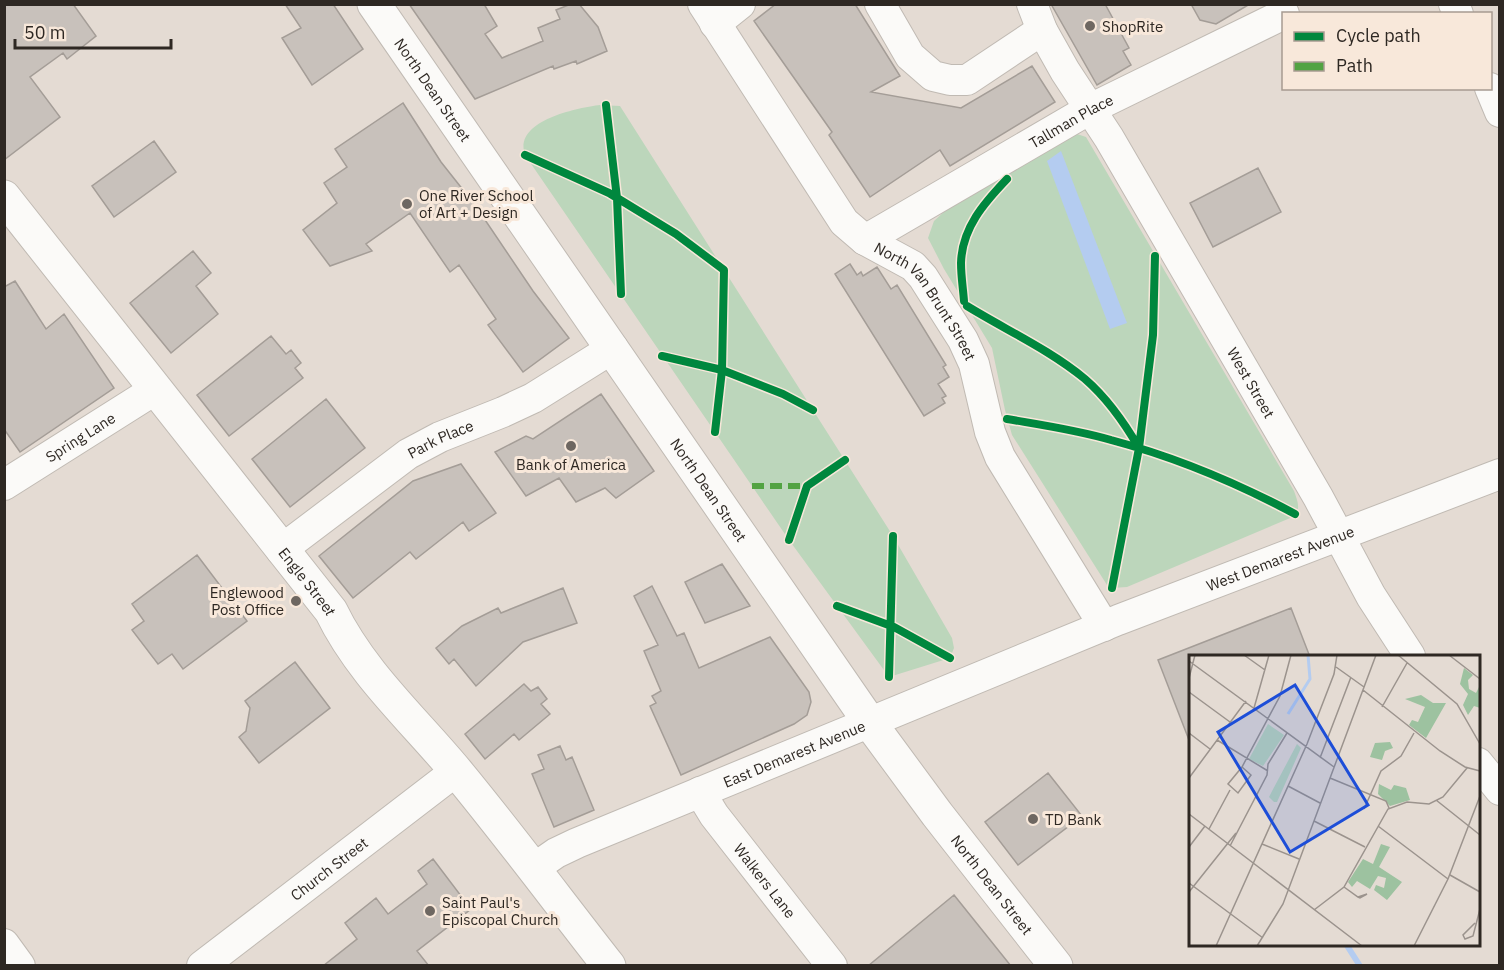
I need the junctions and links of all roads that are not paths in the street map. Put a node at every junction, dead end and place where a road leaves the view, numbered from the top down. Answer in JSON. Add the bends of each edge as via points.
{"nodes":[{"id":1,"x":374,"y":4,"type":"edge"},
{"id":2,"x":740,"y":4,"type":"edge"},
{"id":3,"x":880,"y":4,"type":"edge"},
{"id":4,"x":1304,"y":4,"type":"edge"},
{"id":5,"x":1288,"y":12,"type":"edge"},
{"id":6,"x":709,"y":14,"type":"edge"},
{"id":7,"x":1282,"y":15,"type":"edge"},
{"id":8,"x":1037,"y":17,"type":"edge"},
{"id":9,"x":1491,"y":90,"type":"edge"},
{"id":10,"x":1090,"y":109,"type":"junction"},
{"id":11,"x":1500,"y":112,"type":"edge"},
{"id":12,"x":4,"y":197,"type":"edge"},
{"id":13,"x":865,"y":240,"type":"junction"},
{"id":14,"x":613,"y":348,"type":"junction"},
{"id":15,"x":156,"y":389,"type":"junction"},
{"id":16,"x":1500,"y":474,"type":"edge"},
{"id":17,"x":4,"y":485,"type":"edge"},
{"id":18,"x":1339,"y":536,"type":"junction"},
{"id":19,"x":281,"y":550,"type":"junction"},
{"id":20,"x":1104,"y":626,"type":"junction"},
{"id":21,"x":1060,"y":644,"type":"joint"},
{"id":22,"x":1409,"y":655,"type":"edge"},
{"id":23,"x":870,"y":723,"type":"junction"},
{"id":24,"x":1480,"y":764,"type":"edge"},
{"id":25,"x":456,"y":771,"type":"junction"},
{"id":26,"x":1500,"y":790,"type":"edge"},
{"id":27,"x":700,"y":792,"type":"junction"},
{"id":28,"x":533,"y":869,"type":"junction"},
{"id":29,"x":4,"y":944,"type":"edge"},
{"id":30,"x":20,"y":966,"type":"edge"},
{"id":31,"x":202,"y":966,"type":"edge"},
{"id":32,"x":609,"y":966,"type":"edge"},
{"id":33,"x":832,"y":966,"type":"edge"},
{"id":34,"x":1056,"y":966,"type":"edge"}],
"edges":[{"from":1,"to":14,"type":"main road","name":"North Dean Street"},
{"from":2,"to":6,"type":"street"},
{"from":3,"to":8,"type":"street","via":[[910,56],[933,76],[950,80],[967,80]]},
{"from":4,"to":5,"type":"street","name":"Tallman Place"},
{"from":6,"to":13,"type":"street","name":"North Van Brunt Street","via":[[837,212]]},
{"from":7,"to":10,"type":"street","name":"Tallman Place"},
{"from":8,"to":10,"type":"street","name":"West Street"},
{"from":9,"to":11,"type":"street"},
{"from":10,"to":13,"type":"street","name":"Tallman Place"},
{"from":10,"to":18,"type":"street","name":"West Street"},
{"from":12,"to":15,"type":"main road","name":"Engle Street"},
{"from":13,"to":20,"type":"street","name":"North Van Brunt Street","via":[[918,271],[963,340],[974,364],[1000,457]]},
{"from":14,"to":19,"type":"street","name":"Park Place","via":[[533,398],[408,454]]},
{"from":14,"to":23,"type":"main road","name":"North Dean Street"},
{"from":15,"to":17,"type":"street","name":"Spring Lane"},
{"from":15,"to":19,"type":"main road","name":"Engle Street"},
{"from":16,"to":18,"type":"street","name":"West Demarest Avenue"},
{"from":18,"to":20,"type":"street","name":"West Demarest Avenue"},
{"from":18,"to":22,"type":"street","name":"West Street"},
{"from":19,"to":25,"type":"main road","name":"Engle Street","via":[[331,612],[344,638],[380,685]]},
{"from":20,"to":21,"type":"street","name":"West Demarest Avenue"},
{"from":21,"to":23,"type":"street","name":"East Demarest Avenue"},
{"from":23,"to":27,"type":"street","name":"East Demarest Avenue"},
{"from":23,"to":34,"type":"main road","name":"North Dean Street"},
{"from":24,"to":26,"type":"street"},
{"from":25,"to":28,"type":"main road","name":"Engle Street"},
{"from":25,"to":31,"type":"street","name":"Church Street"},
{"from":27,"to":28,"type":"street","name":"East Demarest Avenue","via":[[568,847]]},
{"from":27,"to":33,"type":"street","name":"Walkers Lane"},
{"from":28,"to":32,"type":"main road","name":"Engle Street"},
{"from":29,"to":30,"type":"street"}]}
